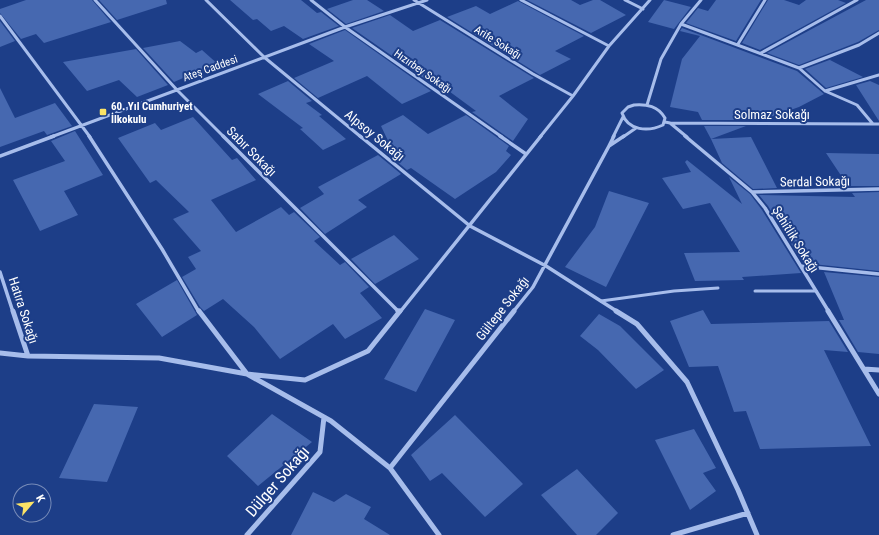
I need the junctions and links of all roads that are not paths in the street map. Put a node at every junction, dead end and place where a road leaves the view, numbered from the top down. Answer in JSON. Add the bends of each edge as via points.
{"nodes":[{"id":1,"x":95,"y":0,"type":"edge"},
{"id":2,"x":206,"y":0,"type":"edge"},
{"id":3,"x":311,"y":0,"type":"edge"},
{"id":4,"x":414,"y":0,"type":"edge"},
{"id":5,"x":427,"y":0,"type":"edge"},
{"id":6,"x":520,"y":0,"type":"edge"},
{"id":7,"x":625,"y":0,"type":"edge"},
{"id":8,"x":650,"y":0,"type":"edge"},
{"id":9,"x":701,"y":0,"type":"edge"},
{"id":10,"x":765,"y":0,"type":"edge"},
{"id":11,"x":857,"y":0,"type":"edge"},
{"id":12,"x":419,"y":3,"type":"junction"},
{"id":13,"x":643,"y":9,"type":"junction"},
{"id":14,"x":0,"y":16,"type":"edge"},
{"id":15,"x":681,"y":24,"type":"junction"},
{"id":16,"x":345,"y":27,"type":"junction"},
{"id":17,"x":879,"y":33,"type":"edge"},
{"id":18,"x":738,"y":44,"type":"junction"},
{"id":19,"x":609,"y":46,"type":"junction"},
{"id":20,"x":761,"y":53,"type":"junction"},
{"id":21,"x":264,"y":57,"type":"junction"},
{"id":22,"x":799,"y":68,"type":"junction"},
{"id":23,"x":879,"y":75,"type":"edge"},
{"id":24,"x":177,"y":90,"type":"junction"},
{"id":25,"x":825,"y":91,"type":"junction"},
{"id":26,"x":573,"y":96,"type":"junction"},
{"id":27,"x":647,"y":105,"type":"junction"},
{"id":28,"x":623,"y":117,"type":"junction"},
{"id":29,"x":665,"y":122,"type":"junction"},
{"id":30,"x":670,"y":123,"type":"junction"},
{"id":31,"x":873,"y":124,"type":"junction"},
{"id":32,"x":879,"y":124,"type":"edge"},
{"id":33,"x":82,"y":125,"type":"junction"},
{"id":34,"x":636,"y":128,"type":"junction"},
{"id":35,"x":608,"y":146,"type":"junction"},
{"id":36,"x":526,"y":154,"type":"junction"},
{"id":37,"x":0,"y":156,"type":"edge"},
{"id":38,"x":879,"y":189,"type":"edge"},
{"id":39,"x":752,"y":192,"type":"junction"},
{"id":40,"x":470,"y":226,"type":"junction"},
{"id":41,"x":546,"y":266,"type":"junction"},
{"id":42,"x":801,"y":266,"type":"junction"},
{"id":43,"x":0,"y":272,"type":"edge"},
{"id":44,"x":879,"y":274,"type":"edge"},
{"id":45,"x":718,"y":288,"type":"dead end"},
{"id":46,"x":755,"y":291,"type":"dead end"},
{"id":47,"x":816,"y":291,"type":"junction"},
{"id":48,"x":601,"y":301,"type":"junction"},
{"id":49,"x":399,"y":312,"type":"junction"},
{"id":50,"x":0,"y":353,"type":"edge"},
{"id":51,"x":28,"y":356,"type":"junction"},
{"id":52,"x":864,"y":369,"type":"junction"},
{"id":53,"x":879,"y":370,"type":"edge"},
{"id":54,"x":247,"y":374,"type":"junction"},
{"id":55,"x":879,"y":394,"type":"edge"},
{"id":56,"x":324,"y":417,"type":"junction"},
{"id":57,"x":390,"y":468,"type":"junction"},
{"id":58,"x":748,"y":513,"type":"junction"},
{"id":59,"x":247,"y":535,"type":"edge"},
{"id":60,"x":439,"y":535,"type":"edge"},
{"id":61,"x":673,"y":535,"type":"edge"},
{"id":62,"x":757,"y":535,"type":"edge"}],
"edges":[{"from":1,"to":24,"type":"street","name":"Sabır Sokağı"},
{"from":2,"to":21,"type":"street","name":"Alpsoy Sokağı"},
{"from":3,"to":16,"type":"street","name":"Hızırbey Sokağı"},
{"from":4,"to":12,"type":"street","name":"Arife Sokağı"},
{"from":5,"to":12,"type":"street","name":"Ateş Caddesi"},
{"from":6,"to":19,"type":"street"},
{"from":7,"to":13,"type":"street"},
{"from":8,"to":13,"type":"street"},
{"from":9,"to":15,"type":"street"},
{"from":10,"to":18,"type":"street"},
{"from":11,"to":20,"type":"street"},
{"from":12,"to":16,"type":"street","name":"Ateş Caddesi"},
{"from":12,"to":26,"type":"street","name":"Arife Sokağı"},
{"from":13,"to":19,"type":"street"},
{"from":14,"to":33,"type":"street"},
{"from":15,"to":18,"type":"street"},
{"from":15,"to":27,"type":"street","via":[[660,59]]},
{"from":16,"to":21,"type":"street","name":"Ateş Caddesi"},
{"from":16,"to":36,"type":"street","name":"Hızırbey Sokağı"},
{"from":17,"to":22,"type":"street","via":[[859,45]]},
{"from":18,"to":20,"type":"street"},
{"from":19,"to":26,"type":"street"},
{"from":20,"to":22,"type":"street"},
{"from":21,"to":24,"type":"street","name":"Ateş Caddesi"},
{"from":21,"to":40,"type":"street","name":"Alpsoy Sokağı"},
{"from":22,"to":25,"type":"street"},
{"from":23,"to":25,"type":"street"},
{"from":24,"to":33,"type":"street","name":"Ateş Caddesi"},
{"from":24,"to":49,"type":"street","name":"Sabır Sokağı"},
{"from":25,"to":31,"type":"street","via":[[857,105]]},
{"from":26,"to":36,"type":"street"},
{"from":27,"to":28,"type":"street","via":[[628,107],[624,110]]},
{"from":27,"to":29,"type":"street","via":[[661,112]]},
{"from":28,"to":34,"type":"street","via":[[625,122]]},
{"from":28,"to":35,"type":"street","name":"Gültepe Sokağı"},
{"from":29,"to":30,"type":"street","name":"Şehitlik Sokağı"},
{"from":29,"to":34,"type":"street","via":[[655,129]]},
{"from":30,"to":31,"type":"street","name":"Solmaz Sokağı"},
{"from":30,"to":39,"type":"street","name":"Şehitlik Sokağı"},
{"from":31,"to":32,"type":"street","name":"Solmaz Sokağı"},
{"from":33,"to":37,"type":"street","name":"Ateş Caddesi"},
{"from":33,"to":54,"type":"street","via":[[202,316]]},
{"from":34,"to":35,"type":"street","name":"Gültepe Sokağı"},
{"from":35,"to":41,"type":"street","name":"Gültepe Sokağı"},
{"from":36,"to":40,"type":"street"},
{"from":38,"to":39,"type":"street","name":"Serdal Sokağı"},
{"from":39,"to":42,"type":"street","name":"Şehitlik Sokağı","via":[[765,208]]},
{"from":40,"to":41,"type":"street","name":"Alpsoy Sokağı"},
{"from":40,"to":49,"type":"street"},
{"from":41,"to":48,"type":"street","name":"Alpsoy Sokağı"},
{"from":41,"to":57,"type":"street","name":"Gültepe Sokağı","via":[[533,287]]},
{"from":42,"to":44,"type":"street"},
{"from":42,"to":47,"type":"street","name":"Şehitlik Sokağı"},
{"from":43,"to":51,"type":"street","name":"Hatıra Sokağı"},
{"from":45,"to":48,"type":"lane","via":[[674,290]]},
{"from":46,"to":47,"type":"lane"},
{"from":47,"to":52,"type":"street","name":"Şehitlik Sokağı"},
{"from":48,"to":58,"type":"street","name":"Alpsoy Sokağı","via":[[636,324],[687,382]]},
{"from":49,"to":54,"type":"street","via":[[368,351],[304,380]]},
{"from":50,"to":51,"type":"street"},
{"from":51,"to":54,"type":"street","via":[[159,358]]},
{"from":52,"to":53,"type":"street"},
{"from":52,"to":55,"type":"street","name":"Şehitlik Sokağı"},
{"from":54,"to":56,"type":"street"},
{"from":56,"to":57,"type":"street"},
{"from":56,"to":59,"type":"street","name":"Dülger Sokağı","via":[[320,452]]},
{"from":57,"to":60,"type":"street"},
{"from":58,"to":61,"type":"street"},
{"from":58,"to":62,"type":"street","name":"Alpsoy Sokağı"}]}
